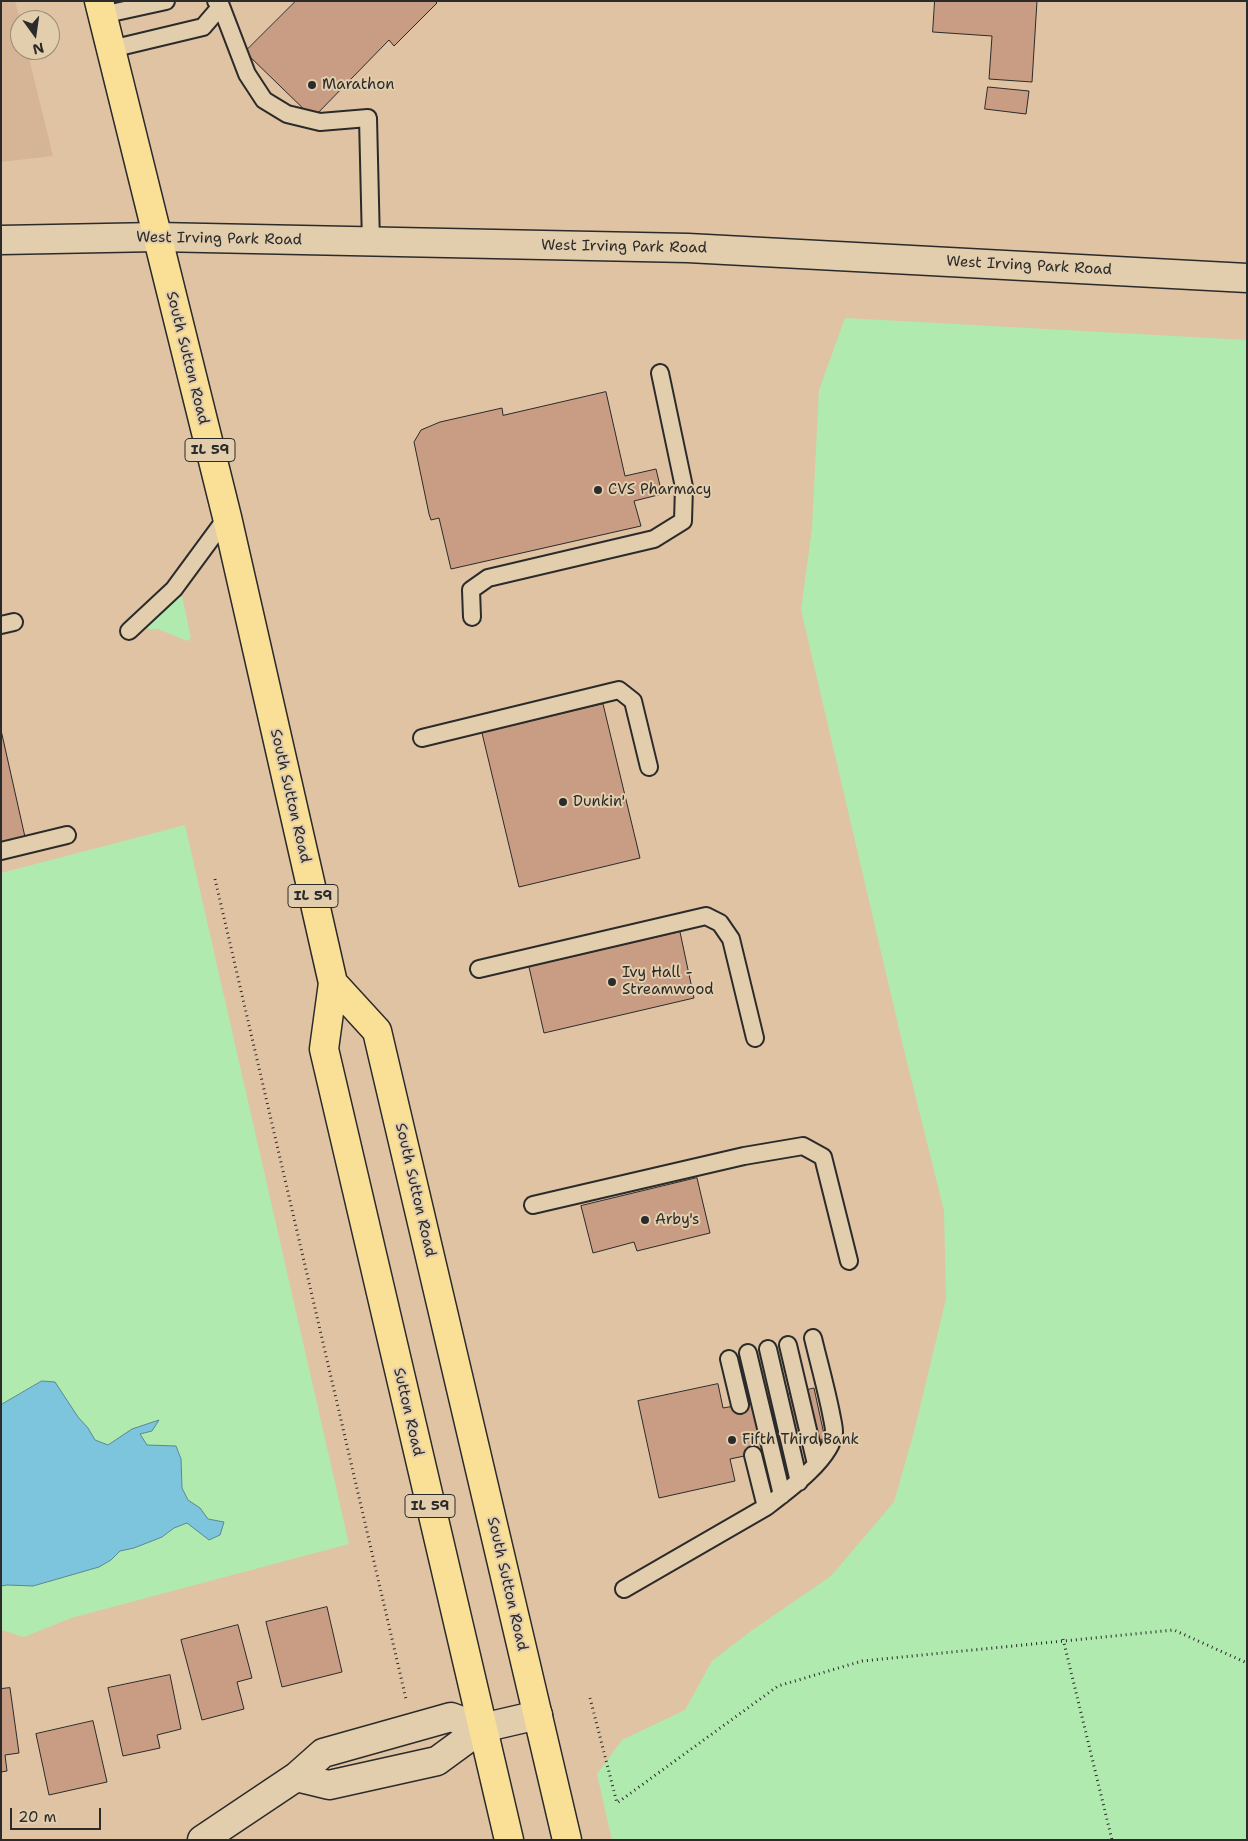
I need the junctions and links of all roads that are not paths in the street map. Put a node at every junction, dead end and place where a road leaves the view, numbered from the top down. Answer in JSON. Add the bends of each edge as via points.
{"nodes":[{"id":1,"x":166,"y":1,"type":"edge"},
{"id":2,"x":219,"y":4,"type":"edge"},
{"id":3,"x":101,"y":8,"type":"edge"},
{"id":4,"x":111,"y":49,"type":"junction"},
{"id":5,"x":157,"y":237,"type":"junction"},
{"id":6,"x":1,"y":240,"type":"edge"},
{"id":7,"x":371,"y":242,"type":"junction"},
{"id":8,"x":1247,"y":278,"type":"edge"},
{"id":9,"x":660,"y":373,"type":"dead end"},
{"id":10,"x":227,"y":517,"type":"junction"},
{"id":11,"x":472,"y":617,"type":"dead end"},
{"id":12,"x":129,"y":632,"type":"dead end"},
{"id":13,"x":422,"y":738,"type":"dead end"},
{"id":14,"x":649,"y":767,"type":"dead end"},
{"id":15,"x":67,"y":835,"type":"dead end"},
{"id":16,"x":1,"y":852,"type":"edge"},
{"id":17,"x":479,"y":969,"type":"dead end"},
{"id":18,"x":333,"y":983,"type":"junction"},
{"id":19,"x":755,"y":1038,"type":"dead end"},
{"id":20,"x":533,"y":1205,"type":"dead end"},
{"id":21,"x":850,"y":1261,"type":"dead end"},
{"id":22,"x":813,"y":1338,"type":"dead end"},
{"id":23,"x":788,"y":1345,"type":"dead end"},
{"id":24,"x":768,"y":1349,"type":"dead end"},
{"id":25,"x":748,"y":1354,"type":"dead end"},
{"id":26,"x":729,"y":1359,"type":"dead end"},
{"id":27,"x":740,"y":1405,"type":"dead end"},
{"id":28,"x":753,"y":1454,"type":"dead end"},
{"id":29,"x":816,"y":1464,"type":"junction"},
{"id":30,"x":799,"y":1482,"type":"junction"},
{"id":31,"x":782,"y":1495,"type":"junction"},
{"id":32,"x":766,"y":1507,"type":"junction"},
{"id":33,"x":624,"y":1589,"type":"dead end"},
{"id":34,"x":538,"y":1715,"type":"junction"},
{"id":35,"x":482,"y":1728,"type":"junction"},
{"id":36,"x":296,"y":1778,"type":"junction"},
{"id":37,"x":202,"y":1840,"type":"edge"},
{"id":38,"x":509,"y":1840,"type":"edge"},
{"id":39,"x":567,"y":1840,"type":"edge"}],
"edges":[{"from":1,"to":3,"type":"lane"},
{"from":2,"to":4,"type":"lane","via":[[203,26]]},
{"from":2,"to":7,"type":"lane","via":[[247,74],[264,100],[287,114],[320,122],[368,118]]},
{"from":3,"to":4,"type":"main road","name":"South Sutton Road","number":"IL 59"},
{"from":4,"to":5,"type":"main road","name":"South Sutton Road","number":"IL 59"},
{"from":5,"to":6,"type":"main road","name":"West Irving Park Road"},
{"from":5,"to":7,"type":"main road","name":"West Irving Park Road"},
{"from":5,"to":10,"type":"main road","name":"South Sutton Road","number":"IL 59"},
{"from":7,"to":8,"type":"main road","name":"West Irving Park Road","via":[[688,248]]},
{"from":9,"to":11,"type":"lane","via":[[684,487],[683,521],[654,539],[488,578],[470,590]]},
{"from":10,"to":12,"type":"lane","via":[[174,589]]},
{"from":10,"to":18,"type":"main road","name":"South Sutton Road","number":"IL 59"},
{"from":13,"to":14,"type":"lane","via":[[619,690],[633,702]]},
{"from":15,"to":16,"type":"lane"},
{"from":17,"to":19,"type":"lane","via":[[706,916],[720,923],[731,939]]},
{"from":18,"to":34,"type":"main road","name":"South Sutton Road","number":"IL 59","via":[[377,1031]]},
{"from":18,"to":35,"type":"main road","name":"Sutton Road","number":"IL 59","via":[[324,1049]]},
{"from":20,"to":21,"type":"lane","via":[[744,1156],[803,1146],[823,1157]]},
{"from":22,"to":29,"type":"lane","via":[[834,1432],[829,1448]]},
{"from":23,"to":29,"type":"lane"},
{"from":24,"to":30,"type":"lane"},
{"from":25,"to":31,"type":"lane"},
{"from":26,"to":27,"type":"lane"},
{"from":28,"to":32,"type":"lane"},
{"from":29,"to":30,"type":"lane"},
{"from":30,"to":31,"type":"lane"},
{"from":31,"to":32,"type":"lane"},
{"from":32,"to":33,"type":"lane"},
{"from":34,"to":35,"type":"main road"},
{"from":34,"to":39,"type":"main road","name":"South Sutton Road","number":"IL 59"},
{"from":35,"to":36,"type":"main road","via":[[437,1761],[329,1785]]},
{"from":35,"to":36,"type":"main road","via":[[451,1717],[323,1753]]},
{"from":35,"to":38,"type":"main road","name":"Sutton Road","number":"IL 59"},
{"from":36,"to":37,"type":"main road"}]}
